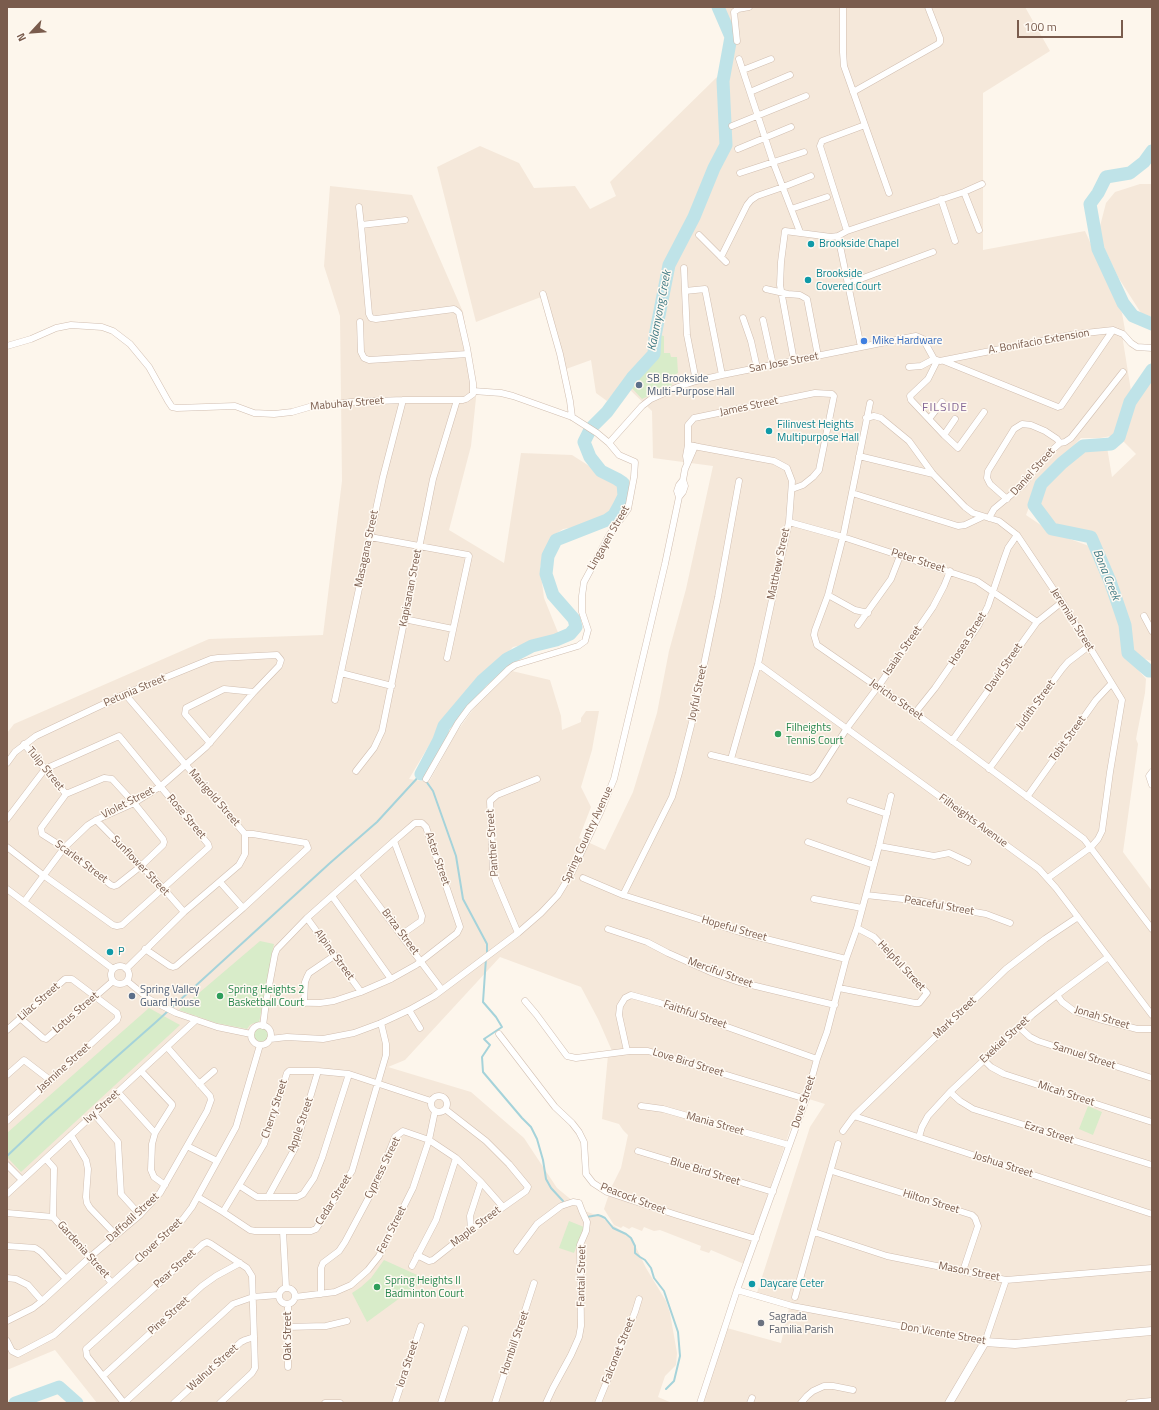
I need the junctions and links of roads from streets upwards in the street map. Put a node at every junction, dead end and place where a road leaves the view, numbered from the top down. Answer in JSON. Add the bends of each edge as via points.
{"nodes":[{"id":1,"x":749,"y":7,"type":"edge"},
{"id":2,"x":843,"y":7,"type":"edge"},
{"id":3,"x":928,"y":7,"type":"edge"},
{"id":4,"x":737,"y":41,"type":"dead end"},
{"id":5,"x":739,"y":59,"type":"dead end"},
{"id":6,"x":771,"y":59,"type":"dead end"},
{"id":7,"x":743,"y":70,"type":"junction"},
{"id":8,"x":790,"y":75,"type":"dead end"},
{"id":9,"x":750,"y":92,"type":"junction"},
{"id":10,"x":853,"y":92,"type":"junction"},
{"id":11,"x":806,"y":96,"type":"dead end"},
{"id":12,"x":758,"y":115,"type":"junction"},
{"id":13,"x":866,"y":125,"type":"junction"},
{"id":14,"x":732,"y":126,"type":"dead end"},
{"id":15,"x":791,"y":127,"type":"dead end"},
{"id":16,"x":765,"y":138,"type":"junction"},
{"id":17,"x":738,"y":149,"type":"dead end"},
{"id":18,"x":804,"y":152,"type":"dead end"},
{"id":19,"x":773,"y":162,"type":"junction"},
{"id":20,"x":740,"y":173,"type":"dead end"},
{"id":21,"x":811,"y":176,"type":"dead end"},
{"id":22,"x":982,"y":184,"type":"dead end"},
{"id":23,"x":783,"y":187,"type":"junction"},
{"id":24,"x":964,"y":192,"type":"junction"},
{"id":25,"x":889,"y":193,"type":"dead end"},
{"id":26,"x":827,"y":197,"type":"dead end"},
{"id":27,"x":941,"y":199,"type":"junction"},
{"id":28,"x":359,"y":207,"type":"dead end"},
{"id":29,"x":791,"y":209,"type":"junction"},
{"id":30,"x":405,"y":220,"type":"dead end"},
{"id":31,"x":361,"y":225,"type":"junction"},
{"id":32,"x":979,"y":230,"type":"dead end"},
{"id":33,"x":847,"y":231,"type":"junction"},
{"id":34,"x":800,"y":232,"type":"junction"},
{"id":35,"x":699,"y":235,"type":"dead end"},
{"id":36,"x":838,"y":236,"type":"junction"},
{"id":37,"x":955,"y":241,"type":"dead end"},
{"id":38,"x":933,"y":252,"type":"dead end"},
{"id":39,"x":721,"y":257,"type":"junction"},
{"id":40,"x":726,"y":262,"type":"dead end"},
{"id":41,"x":684,"y":268,"type":"dead end"},
{"id":42,"x":847,"y":284,"type":"junction"},
{"id":43,"x":766,"y":289,"type":"dead end"},
{"id":44,"x":685,"y":291,"type":"junction"},
{"id":45,"x":781,"y":293,"type":"junction"},
{"id":46,"x":543,"y":294,"type":"dead end"},
{"id":47,"x":743,"y":318,"type":"dead end"},
{"id":48,"x":764,"y":320,"type":"dead end"},
{"id":49,"x":360,"y":322,"type":"dead end"},
{"id":50,"x":1113,"y":330,"type":"junction"},
{"id":51,"x":7,"y":346,"type":"edge"},
{"id":52,"x":861,"y":348,"type":"junction"},
{"id":53,"x":1151,"y":348,"type":"edge"},
{"id":54,"x":468,"y":354,"type":"junction"},
{"id":55,"x":818,"y":356,"type":"junction"},
{"id":56,"x":936,"y":360,"type":"junction"},
{"id":57,"x":794,"y":361,"type":"junction"},
{"id":58,"x":944,"y":361,"type":"junction"},
{"id":59,"x":772,"y":365,"type":"junction"},
{"id":60,"x":909,"y":366,"type":"dead end"},
{"id":61,"x":757,"y":368,"type":"junction"},
{"id":62,"x":1123,"y":372,"type":"dead end"},
{"id":63,"x":722,"y":375,"type":"junction"},
{"id":64,"x":696,"y":381,"type":"junction"},
{"id":65,"x":473,"y":391,"type":"junction"},
{"id":66,"x":403,"y":400,"type":"junction"},
{"id":67,"x":457,"y":400,"type":"junction"},
{"id":68,"x":942,"y":402,"type":"dead end"},
{"id":69,"x":870,"y":403,"type":"dead end"},
{"id":70,"x":984,"y":412,"type":"dead end"},
{"id":71,"x":572,"y":417,"type":"junction"},
{"id":72,"x":866,"y":418,"type":"junction"},
{"id":73,"x":929,"y":419,"type":"junction"},
{"id":74,"x":955,"y":419,"type":"dead end"},
{"id":75,"x":944,"y":435,"type":"junction"},
{"id":76,"x":609,"y":443,"type":"junction"},
{"id":77,"x":1060,"y":443,"type":"junction"},
{"id":78,"x":688,"y":445,"type":"junction"},
{"id":79,"x":695,"y":446,"type":"junction"},
{"id":80,"x":859,"y":456,"type":"junction"},
{"id":81,"x":687,"y":462,"type":"junction"},
{"id":82,"x":933,"y":474,"type":"junction"},
{"id":83,"x":739,"y":481,"type":"dead end"},
{"id":84,"x":792,"y":489,"type":"junction"},
{"id":85,"x":852,"y":492,"type":"junction"},
{"id":86,"x":1007,"y":499,"type":"junction"},
{"id":87,"x":982,"y":517,"type":"junction"},
{"id":88,"x":989,"y":518,"type":"junction"},
{"id":89,"x":788,"y":522,"type":"junction"},
{"id":90,"x":1017,"y":535,"type":"junction"},
{"id":91,"x":370,"y":537,"type":"junction"},
{"id":92,"x":844,"y":537,"type":"junction"},
{"id":93,"x":419,"y":545,"type":"junction"},
{"id":94,"x":900,"y":556,"type":"junction"},
{"id":95,"x":950,"y":571,"type":"junction"},
{"id":96,"x":993,"y":592,"type":"junction"},
{"id":97,"x":828,"y":595,"type":"junction"},
{"id":98,"x":1062,"y":602,"type":"junction"},
{"id":99,"x":868,"y":613,"type":"junction"},
{"id":100,"x":1144,"y":616,"type":"dead end"},
{"id":101,"x":404,"y":619,"type":"junction"},
{"id":102,"x":1036,"y":622,"type":"junction"},
{"id":103,"x":858,"y":625,"type":"dead end"},
{"id":104,"x":453,"y":629,"type":"junction"},
{"id":105,"x":1152,"y":631,"type":"edge"},
{"id":106,"x":1088,"y":646,"type":"junction"},
{"id":107,"x":277,"y":655,"type":"joint"},
{"id":108,"x":447,"y":658,"type":"dead end"},
{"id":109,"x":758,"y":664,"type":"junction"},
{"id":110,"x":341,"y":673,"type":"junction"},
{"id":111,"x":1111,"y":684,"type":"junction"},
{"id":112,"x":392,"y":686,"type":"junction"},
{"id":113,"x":878,"y":687,"type":"junction"},
{"id":114,"x":254,"y":692,"type":"junction"},
{"id":115,"x":125,"y":694,"type":"junction"},
{"id":116,"x":335,"y":700,"type":"dead end"},
{"id":117,"x":915,"y":713,"type":"junction"},
{"id":118,"x":847,"y":728,"type":"junction"},
{"id":119,"x":952,"y":741,"type":"junction"},
{"id":120,"x":210,"y":743,"type":"junction"},
{"id":121,"x":24,"y":744,"type":"junction"},
{"id":122,"x":711,"y":754,"type":"dead end"},
{"id":123,"x":731,"y":759,"type":"junction"},
{"id":124,"x":7,"y":763,"type":"edge"},
{"id":125,"x":186,"y":765,"type":"junction"},
{"id":126,"x":45,"y":769,"type":"junction"},
{"id":127,"x":989,"y":769,"type":"junction"},
{"id":128,"x":356,"y":771,"type":"dead end"},
{"id":129,"x":1152,"y":772,"type":"edge"},
{"id":130,"x":426,"y":779,"type":"dead end"},
{"id":131,"x":537,"y":779,"type":"dead end"},
{"id":132,"x":1152,"y":785,"type":"edge"},
{"id":133,"x":161,"y":786,"type":"junction"},
{"id":134,"x":66,"y":794,"type":"junction"},
{"id":135,"x":891,"y":796,"type":"dead end"},
{"id":136,"x":1027,"y":797,"type":"junction"},
{"id":137,"x":850,"y":801,"type":"dead end"},
{"id":138,"x":134,"y":803,"type":"junction"},
{"id":139,"x":887,"y":814,"type":"junction"},
{"id":140,"x":7,"y":819,"type":"edge"},
{"id":141,"x":96,"y":820,"type":"junction"},
{"id":142,"x":244,"y":834,"type":"junction"},
{"id":143,"x":394,"y":841,"type":"junction"},
{"id":144,"x":808,"y":842,"type":"dead end"},
{"id":145,"x":880,"y":846,"type":"junction"},
{"id":146,"x":7,"y":847,"type":"edge"},
{"id":147,"x":1091,"y":847,"type":"junction"},
{"id":148,"x":64,"y":848,"type":"junction"},
{"id":149,"x":968,"y":862,"type":"dead end"},
{"id":150,"x":874,"y":865,"type":"junction"},
{"id":151,"x":141,"y":866,"type":"junction"},
{"id":152,"x":356,"y":875,"type":"junction"},
{"id":153,"x":43,"y":876,"type":"junction"},
{"id":154,"x":582,"y":878,"type":"dead end"},
{"id":155,"x":1048,"y":878,"type":"junction"},
{"id":156,"x":220,"y":882,"type":"junction"},
{"id":157,"x":163,"y":888,"type":"junction"},
{"id":158,"x":7,"y":889,"type":"edge"},
{"id":159,"x":866,"y":894,"type":"junction"},
{"id":160,"x":624,"y":895,"type":"junction"},
{"id":161,"x":332,"y":896,"type":"junction"},
{"id":162,"x":814,"y":899,"type":"dead end"},
{"id":163,"x":24,"y":902,"type":"junction"},
{"id":164,"x":243,"y":908,"type":"junction"},
{"id":165,"x":862,"y":908,"type":"junction"},
{"id":166,"x":184,"y":912,"type":"junction"},
{"id":167,"x":1078,"y":917,"type":"junction"},
{"id":168,"x":307,"y":918,"type":"junction"},
{"id":169,"x":1010,"y":923,"type":"dead end"},
{"id":170,"x":857,"y":928,"type":"junction"},
{"id":171,"x":1152,"y":929,"type":"edge"},
{"id":172,"x":608,"y":930,"type":"dead end"},
{"id":173,"x":518,"y":933,"type":"junction"},
{"id":174,"x":402,"y":934,"type":"junction"},
{"id":175,"x":145,"y":949,"type":"junction"},
{"id":176,"x":334,"y":956,"type":"junction"},
{"id":177,"x":1108,"y":957,"type":"junction"},
{"id":178,"x":846,"y":959,"type":"junction"},
{"id":179,"x":422,"y":962,"type":"junction"},
{"id":180,"x":126,"y":968,"type":"junction"},
{"id":181,"x":113,"y":969,"type":"junction"},
{"id":182,"x":392,"y":978,"type":"junction"},
{"id":183,"x":113,"y":981,"type":"junction"},
{"id":184,"x":127,"y":981,"type":"junction"},
{"id":185,"x":839,"y":988,"type":"junction"},
{"id":186,"x":442,"y":990,"type":"junction"},
{"id":187,"x":361,"y":992,"type":"junction"},
{"id":188,"x":1057,"y":995,"type":"junction"},
{"id":189,"x":95,"y":997,"type":"junction"},
{"id":190,"x":525,"y":1000,"type":"dead end"},
{"id":191,"x":266,"y":1002,"type":"junction"},
{"id":192,"x":304,"y":1003,"type":"junction"},
{"id":193,"x":835,"y":1005,"type":"junction"},
{"id":194,"x":410,"y":1010,"type":"junction"},
{"id":195,"x":1152,"y":1015,"type":"edge"},
{"id":196,"x":20,"y":1018,"type":"junction"},
{"id":197,"x":196,"y":1020,"type":"junction"},
{"id":198,"x":381,"y":1023,"type":"junction"},
{"id":199,"x":263,"y":1026,"type":"junction"},
{"id":200,"x":1019,"y":1027,"type":"junction"},
{"id":201,"x":420,"y":1028,"type":"dead end"},
{"id":202,"x":1152,"y":1029,"type":"edge"},
{"id":203,"x":7,"y":1030,"type":"edge"},
{"id":204,"x":251,"y":1034,"type":"junction"},
{"id":205,"x":500,"y":1034,"type":"dead end"},
{"id":206,"x":270,"y":1039,"type":"junction"},
{"id":207,"x":260,"y":1045,"type":"junction"},
{"id":208,"x":167,"y":1047,"type":"junction"},
{"id":209,"x":626,"y":1051,"type":"junction"},
{"id":210,"x":817,"y":1059,"type":"junction"},
{"id":211,"x":984,"y":1060,"type":"junction"},
{"id":212,"x":214,"y":1071,"type":"dead end"},
{"id":213,"x":141,"y":1072,"type":"junction"},
{"id":214,"x":318,"y":1072,"type":"junction"},
{"id":215,"x":349,"y":1074,"type":"junction"},
{"id":216,"x":7,"y":1075,"type":"edge"},
{"id":217,"x":1152,"y":1078,"type":"edge"},
{"id":218,"x":50,"y":1080,"type":"junction"},
{"id":219,"x":378,"y":1083,"type":"junction"},
{"id":220,"x":199,"y":1084,"type":"junction"},
{"id":221,"x":118,"y":1092,"type":"junction"},
{"id":222,"x":950,"y":1092,"type":"junction"},
{"id":223,"x":806,"y":1099,"type":"junction"},
{"id":224,"x":431,"y":1101,"type":"junction"},
{"id":225,"x":641,"y":1106,"type":"dead end"},
{"id":226,"x":445,"y":1109,"type":"junction"},
{"id":227,"x":435,"y":1111,"type":"junction"},
{"id":228,"x":94,"y":1114,"type":"junction"},
{"id":229,"x":854,"y":1116,"type":"junction"},
{"id":230,"x":7,"y":1121,"type":"edge"},
{"id":231,"x":1152,"y":1122,"type":"edge"},
{"id":232,"x":843,"y":1131,"type":"dead end"},
{"id":233,"x":155,"y":1133,"type":"junction"},
{"id":234,"x":71,"y":1135,"type":"junction"},
{"id":235,"x":918,"y":1137,"type":"junction"},
{"id":236,"x":429,"y":1140,"type":"junction"},
{"id":237,"x":838,"y":1144,"type":"dead end"},
{"id":238,"x":790,"y":1145,"type":"junction"},
{"id":239,"x":187,"y":1146,"type":"junction"},
{"id":240,"x":638,"y":1151,"type":"dead end"},
{"id":241,"x":456,"y":1158,"type":"junction"},
{"id":242,"x":46,"y":1159,"type":"junction"},
{"id":243,"x":217,"y":1161,"type":"junction"},
{"id":244,"x":1152,"y":1166,"type":"edge"},
{"id":245,"x":9,"y":1167,"type":"edge"},
{"id":246,"x":832,"y":1171,"type":"junction"},
{"id":247,"x":22,"y":1180,"type":"junction"},
{"id":248,"x":481,"y":1182,"type":"junction"},
{"id":249,"x":165,"y":1184,"type":"junction"},
{"id":250,"x":240,"y":1186,"type":"junction"},
{"id":251,"x":773,"y":1192,"type":"junction"},
{"id":252,"x":7,"y":1194,"type":"edge"},
{"id":253,"x":198,"y":1197,"type":"junction"},
{"id":254,"x":268,"y":1197,"type":"junction"},
{"id":255,"x":503,"y":1207,"type":"junction"},
{"id":256,"x":223,"y":1212,"type":"junction"},
{"id":257,"x":7,"y":1213,"type":"edge"},
{"id":258,"x":1152,"y":1214,"type":"edge"},
{"id":259,"x":140,"y":1215,"type":"junction"},
{"id":260,"x":53,"y":1217,"type":"junction"},
{"id":261,"x":471,"y":1230,"type":"junction"},
{"id":262,"x":283,"y":1231,"type":"junction"},
{"id":263,"x":814,"y":1232,"type":"junction"},
{"id":264,"x":116,"y":1235,"type":"junction"},
{"id":265,"x":756,"y":1239,"type":"junction"},
{"id":266,"x":7,"y":1246,"type":"edge"},
{"id":267,"x":517,"y":1252,"type":"dead end"},
{"id":268,"x":417,"y":1255,"type":"junction"},
{"id":269,"x":90,"y":1257,"type":"junction"},
{"id":270,"x":240,"y":1263,"type":"junction"},
{"id":271,"x":412,"y":1266,"type":"dead end"},
{"id":272,"x":1152,"y":1268,"type":"edge"},
{"id":273,"x":963,"y":1271,"type":"junction"},
{"id":274,"x":7,"y":1278,"type":"edge"},
{"id":275,"x":66,"y":1279,"type":"junction"},
{"id":276,"x":1006,"y":1280,"type":"junction"},
{"id":277,"x":112,"y":1283,"type":"junction"},
{"id":278,"x":534,"y":1283,"type":"dead end"},
{"id":279,"x":286,"y":1287,"type":"junction"},
{"id":280,"x":736,"y":1290,"type":"junction"},
{"id":281,"x":321,"y":1294,"type":"junction"},
{"id":282,"x":278,"y":1295,"type":"junction"},
{"id":283,"x":253,"y":1297,"type":"junction"},
{"id":284,"x":295,"y":1297,"type":"junction"},
{"id":285,"x":795,"y":1298,"type":"dead end"},
{"id":286,"x":639,"y":1299,"type":"dead end"},
{"id":287,"x":42,"y":1301,"type":"junction"},
{"id":288,"x":288,"y":1304,"type":"junction"},
{"id":289,"x":7,"y":1321,"type":"edge"},
{"id":290,"x":347,"y":1321,"type":"dead end"},
{"id":291,"x":421,"y":1326,"type":"dead end"},
{"id":292,"x":287,"y":1327,"type":"junction"},
{"id":293,"x":465,"y":1329,"type":"dead end"},
{"id":294,"x":1152,"y":1331,"type":"edge"},
{"id":295,"x":254,"y":1337,"type":"junction"},
{"id":296,"x":7,"y":1342,"type":"edge"},
{"id":297,"x":985,"y":1342,"type":"junction"},
{"id":298,"x":288,"y":1367,"type":"dead end"},
{"id":299,"x":103,"y":1376,"type":"junction"},
{"id":300,"x":852,"y":1390,"type":"dead end"},
{"id":301,"x":1152,"y":1401,"type":"edge"},
{"id":302,"x":124,"y":1403,"type":"edge"},
{"id":303,"x":174,"y":1403,"type":"edge"},
{"id":304,"x":220,"y":1403,"type":"edge"},
{"id":305,"x":325,"y":1403,"type":"edge"},
{"id":306,"x":332,"y":1403,"type":"edge"},
{"id":307,"x":340,"y":1403,"type":"edge"},
{"id":308,"x":395,"y":1403,"type":"edge"},
{"id":309,"x":441,"y":1403,"type":"edge"},
{"id":310,"x":494,"y":1403,"type":"edge"},
{"id":311,"x":546,"y":1403,"type":"edge"},
{"id":312,"x":598,"y":1403,"type":"edge"},
{"id":313,"x":700,"y":1403,"type":"edge"},
{"id":314,"x":801,"y":1403,"type":"edge"},
{"id":315,"x":949,"y":1403,"type":"edge"},
{"id":316,"x":1130,"y":1403,"type":"edge"}],
"edges":[{"from":1,"to":4,"type":"street","via":[[734,12]]},
{"from":2,"to":10,"type":"street","via":[[843,59]]},
{"from":3,"to":10,"type":"street","via":[[940,38],[938,44]]},
{"from":5,"to":7,"type":"street"},
{"from":6,"to":7,"type":"street"},
{"from":7,"to":9,"type":"street"},
{"from":8,"to":9,"type":"street"},
{"from":9,"to":12,"type":"street"},
{"from":10,"to":13,"type":"street"},
{"from":11,"to":12,"type":"street"},
{"from":12,"to":14,"type":"street"},
{"from":12,"to":16,"type":"street"},
{"from":13,"to":25,"type":"street"},
{"from":13,"to":33,"type":"street","via":[[822,141],[820,146]]},
{"from":15,"to":16,"type":"street"},
{"from":16,"to":17,"type":"street"},
{"from":16,"to":19,"type":"street"},
{"from":18,"to":19,"type":"street"},
{"from":19,"to":20,"type":"street"},
{"from":19,"to":23,"type":"street"},
{"from":21,"to":23,"type":"street"},
{"from":22,"to":24,"type":"street"},
{"from":23,"to":29,"type":"street"},
{"from":23,"to":39,"type":"street","via":[[751,200]]},
{"from":24,"to":27,"type":"street"},
{"from":24,"to":32,"type":"street"},
{"from":26,"to":29,"type":"street"},
{"from":27,"to":33,"type":"street"},
{"from":27,"to":37,"type":"street"},
{"from":28,"to":31,"type":"street"},
{"from":29,"to":34,"type":"street"},
{"from":30,"to":31,"type":"street"},
{"from":31,"to":54,"type":"street","via":[[371,318],[454,309],[458,313]]},
{"from":33,"to":36,"type":"street"},
{"from":34,"to":36,"type":"street"},
{"from":34,"to":45,"type":"street","via":[[784,231],[780,270]]},
{"from":35,"to":39,"type":"street"},
{"from":36,"to":42,"type":"street"},
{"from":38,"to":42,"type":"street"},
{"from":39,"to":40,"type":"street"},
{"from":41,"to":44,"type":"street"},
{"from":42,"to":52,"type":"street"},
{"from":43,"to":45,"type":"street"},
{"from":44,"to":63,"type":"street","via":[[705,288]]},
{"from":44,"to":64,"type":"street","via":[[687,335]]},
{"from":45,"to":55,"type":"street","via":[[800,295],[807,300]]},
{"from":45,"to":57,"type":"street"},
{"from":46,"to":71,"type":"street","via":[[560,354]]},
{"from":47,"to":61,"type":"street"},
{"from":48,"to":59,"type":"street"},
{"from":49,"to":54,"type":"street","via":[[361,352],[364,358],[369,360]]},
{"from":50,"to":53,"type":"street","via":[[1123,334],[1136,347]]},
{"from":50,"to":58,"type":"street","name":"A. Bonifacio Extension","via":[[1076,334]]},
{"from":50,"to":58,"type":"street","via":[[1058,407]]},
{"from":51,"to":66,"type":"street","name":"Mabuhay Street","via":[[56,328],[71,325],[102,326],[130,344],[149,367],[168,402],[177,408],[235,406],[254,412],[274,414],[292,412],[316,404],[322,406]]},
{"from":52,"to":55,"type":"street","name":"San Jose Street"},
{"from":52,"to":56,"type":"street","name":"San Jose Street","via":[[916,336],[923,339]]},
{"from":54,"to":65,"type":"street"},
{"from":55,"to":57,"type":"street","name":"San Jose Street"},
{"from":56,"to":58,"type":"street","name":"A. Bonifacio Extension"},
{"from":56,"to":60,"type":"street","via":[[921,366]]},
{"from":56,"to":73,"type":"street","via":[[928,379],[910,398]]},
{"from":57,"to":59,"type":"street","name":"San Jose Street"},
{"from":59,"to":61,"type":"street","name":"San Jose Street"},
{"from":61,"to":63,"type":"street","name":"San Jose Street"},
{"from":62,"to":77,"type":"street","name":"Daniel Street","via":[[1071,438]]},
{"from":63,"to":64,"type":"street","name":"San Jose Street"},
{"from":64,"to":76,"type":"street","name":"San Jose Street","via":[[646,402]]},
{"from":65,"to":67,"type":"street","name":"Mabuhay Street","via":[[468,398]]},
{"from":65,"to":71,"type":"street","via":[[513,396]]},
{"from":66,"to":67,"type":"street","name":"Mabuhay Street"},
{"from":66,"to":91,"type":"street","name":"Masagana Street","via":[[386,460]]},
{"from":67,"to":93,"type":"street","name":"Kapisanan Street","via":[[433,479]]},
{"from":68,"to":73,"type":"street"},
{"from":69,"to":72,"type":"street","name":"Jericho Street"},
{"from":70,"to":75,"type":"street","via":[[958,448]]},
{"from":71,"to":76,"type":"street"},
{"from":72,"to":80,"type":"street","name":"Jericho Street"},
{"from":72,"to":82,"type":"street","name":"Jeremiah Street","via":[[874,416],[891,425],[909,441]]},
{"from":73,"to":75,"type":"street"},
{"from":74,"to":75,"type":"street"},
{"from":76,"to":130,"type":"street","name":"Lingayen Street","via":[[619,455],[635,462],[634,476],[628,510],[610,534],[584,582],[582,612],[588,630],[585,641],[578,646],[509,669],[469,708]]},
{"from":77,"to":86,"type":"street","name":"Daniel Street","via":[[1037,466],[1024,484]]},
{"from":77,"to":86,"type":"street","via":[[1045,431],[1031,425],[1022,424],[1014,429],[988,471],[987,478]]},
{"from":78,"to":79,"type":"street","name":"Matthew Street"},
{"from":78,"to":81,"type":"street","name":"Spring Country Avenue"},
{"from":78,"to":84,"type":"street","name":"James Street","via":[[688,425],[694,418],[815,393],[832,394],[834,396],[819,470],[803,485]]},
{"from":79,"to":81,"type":"street","name":"Spring Country Avenue"},
{"from":79,"to":84,"type":"street","name":"Matthew Street","via":[[774,461],[787,468]]},
{"from":80,"to":82,"type":"street"},
{"from":80,"to":85,"type":"street","name":"Jericho Street"},
{"from":81,"to":173,"type":"street","name":"Spring Country Avenue","via":[[683,480],[684,492],[679,497],[614,779],[564,887],[551,904]]},
{"from":82,"to":87,"type":"street","name":"Jeremiah Street","via":[[965,507]]},
{"from":83,"to":160,"type":"street","name":"Joyful Street","via":[[713,621],[679,773],[672,797]]},
{"from":84,"to":89,"type":"street","name":"Matthew Street"},
{"from":85,"to":87,"type":"street","via":[[958,526]]},
{"from":85,"to":92,"type":"street","name":"Jericho Street"},
{"from":86,"to":88,"type":"street","name":"Daniel Street"},
{"from":87,"to":88,"type":"street","name":"Jeremiah Street"},
{"from":88,"to":90,"type":"street","name":"Jeremiah Street","via":[[999,521]]},
{"from":89,"to":92,"type":"street","name":"Peter Street"},
{"from":89,"to":109,"type":"street","name":"Matthew Street"},
{"from":90,"to":96,"type":"street","name":"Hosea Street","via":[[1006,554]]},
{"from":90,"to":98,"type":"street","name":"Jeremiah Street"},
{"from":91,"to":93,"type":"street"},
{"from":91,"to":110,"type":"street","name":"Masagana Street"},
{"from":92,"to":94,"type":"street","name":"Peter Street"},
{"from":92,"to":97,"type":"street","name":"Jericho Street"},
{"from":93,"to":101,"type":"street","name":"Kapisanan Street"},
{"from":93,"to":104,"type":"street","via":[[469,556]]},
{"from":94,"to":95,"type":"street","name":"Peter Street"},
{"from":94,"to":99,"type":"street","via":[[891,578]]},
{"from":95,"to":96,"type":"street","name":"Peter Street","via":[[977,581]]},
{"from":95,"to":113,"type":"street","name":"Isaiah Street","via":[[933,606]]},
{"from":96,"to":102,"type":"street","name":"Peter Street"},
{"from":96,"to":117,"type":"street","name":"Hosea Street","via":[[980,622],[966,645]]},
{"from":97,"to":99,"type":"street","via":[[855,610]]},
{"from":97,"to":113,"type":"street","name":"Jericho Street","via":[[814,635],[816,645]]},
{"from":98,"to":102,"type":"street","name":"David Street"},
{"from":98,"to":106,"type":"street","name":"Jeremiah Street"},
{"from":99,"to":103,"type":"street"},
{"from":100,"to":105,"type":"street"},
{"from":101,"to":104,"type":"street"},
{"from":101,"to":112,"type":"street","name":"Kapisanan Street"},
{"from":102,"to":119,"type":"street","name":"David Street"},
{"from":104,"to":108,"type":"street"},
{"from":106,"to":111,"type":"street","name":"Jeremiah Street"},
{"from":106,"to":127,"type":"street","name":"Judith Street","via":[[1062,669]]},
{"from":107,"to":114,"type":"street","name":"Violet Street","via":[[281,660],[279,666]]},
{"from":107,"to":115,"type":"street","name":"Petunia Street","via":[[211,659]]},
{"from":109,"to":118,"type":"street","name":"Filheights Avenue"},
{"from":109,"to":123,"type":"street","name":"Matthew Street"},
{"from":110,"to":112,"type":"street"},
{"from":110,"to":116,"type":"street","name":"Masagana Street"},
{"from":111,"to":136,"type":"street","name":"Tobit Street","via":[[1096,700]]},
{"from":111,"to":147,"type":"street","name":"Jeremiah Street","via":[[1122,700],[1122,707],[1104,822],[1098,839]]},
{"from":112,"to":128,"type":"street","name":"Kapisanan Street","via":[[382,731],[374,748]]},
{"from":113,"to":117,"type":"street","name":"Jericho Street"},
{"from":113,"to":118,"type":"street","name":"Isaiah Street"},
{"from":114,"to":120,"type":"street","name":"Violet Street"},
{"from":114,"to":120,"type":"street","via":[[224,689],[186,708],[185,714]]},
{"from":115,"to":121,"type":"street","name":"Petunia Street"},
{"from":115,"to":125,"type":"street","name":"Marigold Street"},
{"from":117,"to":119,"type":"street","name":"Jericho Street"},
{"from":118,"to":123,"type":"street","name":"Isaiah Street","via":[[817,775],[811,779]]},
{"from":118,"to":155,"type":"street","name":"Filheights Avenue","via":[[1030,862]]},
{"from":119,"to":127,"type":"street","name":"Jericho Street"},
{"from":120,"to":125,"type":"street","name":"Violet Street"},
{"from":121,"to":124,"type":"street","name":"Petunia Street","via":[[14,752]]},
{"from":121,"to":126,"type":"street","name":"Tulip Street"},
{"from":122,"to":123,"type":"street","name":"Isaiah Street"},
{"from":125,"to":133,"type":"street","name":"Violet Street"},
{"from":125,"to":142,"type":"street","name":"Marigold Street"},
{"from":126,"to":133,"type":"street","name":"Rose Street","via":[[119,736]]},
{"from":126,"to":134,"type":"street","name":"Tulip Street"},
{"from":126,"to":140,"type":"street","name":"Rose Street"},
{"from":127,"to":136,"type":"street","name":"Jericho Street"},
{"from":129,"to":132,"type":"street","via":[[1149,776]]},
{"from":131,"to":173,"type":"street","name":"Panther Street","via":[[497,795],[490,801],[493,872]]},
{"from":133,"to":138,"type":"street","name":"Violet Street"},
{"from":133,"to":157,"type":"street","name":"Rose Street","via":[[209,847]]},
{"from":134,"to":138,"type":"street","name":"Scarlet Street","via":[[108,778],[112,779]]},
{"from":134,"to":148,"type":"street","name":"Scarlet Street","via":[[40,828],[42,834]]},
{"from":135,"to":139,"type":"street","name":"Dove Street"},
{"from":136,"to":147,"type":"street","name":"Jericho Street","via":[[1074,831]]},
{"from":137,"to":139,"type":"street"},
{"from":138,"to":141,"type":"street","name":"Violet Street"},
{"from":138,"to":151,"type":"street","name":"Scarlet Street","via":[[164,842]]},
{"from":139,"to":145,"type":"street","name":"Dove Street"},
{"from":141,"to":148,"type":"street","name":"Violet Street"},
{"from":141,"to":151,"type":"street","name":"Sunflower Street"},
{"from":142,"to":156,"type":"street","name":"Marigold Street","via":[[242,860]]},
{"from":142,"to":164,"type":"street","via":[[306,843],[308,848]]},
{"from":143,"to":152,"type":"street","name":"Aster Street"},
{"from":143,"to":174,"type":"street","via":[[422,916],[421,921]]},
{"from":143,"to":179,"type":"street","name":"Aster Street","via":[[415,823],[426,826],[460,927],[457,933]]},
{"from":144,"to":150,"type":"street"},
{"from":145,"to":149,"type":"street","via":[[934,856],[949,853]]},
{"from":145,"to":150,"type":"street","name":"Dove Street"},
{"from":146,"to":153,"type":"street","name":"Rose Street"},
{"from":147,"to":155,"type":"street","name":"Jeremiah Street"},
{"from":147,"to":171,"type":"street","name":"Jericho Street"},
{"from":148,"to":151,"type":"street","name":"Scarlet Street","via":[[114,886]]},
{"from":148,"to":153,"type":"street","name":"Violet Street"},
{"from":150,"to":159,"type":"street","name":"Dove Street"},
{"from":151,"to":157,"type":"street","name":"Sunflower Street"},
{"from":152,"to":161,"type":"street","name":"Aster Street"},
{"from":152,"to":174,"type":"street","name":"Briza Street"},
{"from":153,"to":157,"type":"street","name":"Rose Street","via":[[117,926],[122,925]]},
{"from":153,"to":163,"type":"street","name":"Violet Street"},
{"from":154,"to":160,"type":"street","name":"Hopeful Street"},
{"from":155,"to":167,"type":"street","name":"Filheights Avenue"},
{"from":156,"to":164,"type":"street"},
{"from":156,"to":166,"type":"street","name":"Marigold Street"},
{"from":157,"to":166,"type":"street","name":"Sunflower Street"},
{"from":158,"to":163,"type":"street"},
{"from":159,"to":165,"type":"street","name":"Dove Street"},
{"from":159,"to":169,"type":"street","name":"Peaceful Street","via":[[921,901],[986,914]]},
{"from":160,"to":178,"type":"street","name":"Hopeful Street","via":[[746,934]]},
{"from":161,"to":168,"type":"street","name":"Aster Street"},
{"from":161,"to":182,"type":"street"},
{"from":162,"to":165,"type":"street"},
{"from":163,"to":181,"type":"street"},
{"from":164,"to":175,"type":"street","via":[[173,967]]},
{"from":165,"to":170,"type":"street","name":"Dove Street"},
{"from":166,"to":175,"type":"street","name":"Marigold Street"},
{"from":167,"to":177,"type":"street","name":"Filheights Avenue"},
{"from":167,"to":229,"type":"street","name":"Mark Street","via":[[1006,969]]},
{"from":168,"to":176,"type":"street","name":"Alpine Street"},
{"from":168,"to":191,"type":"street","name":"Aster Street","via":[[277,948]]},
{"from":170,"to":178,"type":"street","name":"Dove Street"},
{"from":170,"to":185,"type":"street","name":"Helpful Street","via":[[874,937],[927,993],[915,1004]]},
{"from":172,"to":193,"type":"street","name":"Merciful Street","via":[[647,942],[739,982]]},
{"from":173,"to":186,"type":"street","name":"Spring Country Avenue"},
{"from":174,"to":179,"type":"street","name":"Briza Street"},
{"from":175,"to":180,"type":"street","name":"Marigold Street"},
{"from":176,"to":187,"type":"street","name":"Alpine Street"},
{"from":176,"to":192,"type":"street","via":[[309,973],[305,982]]},
{"from":177,"to":188,"type":"street","name":"Exekiel Street"},
{"from":177,"to":195,"type":"street","name":"Filheights Avenue"},
{"from":178,"to":185,"type":"street","name":"Dove Street"},
{"from":179,"to":182,"type":"street","name":"Aster Street"},
{"from":179,"to":186,"type":"street","name":"Briza Street"},
{"from":180,"to":181,"type":"street"},
{"from":180,"to":184,"type":"street","via":[[129,976]]},
{"from":181,"to":183,"type":"street"},
{"from":182,"to":187,"type":"street","name":"Aster Street"},
{"from":183,"to":184,"type":"street","via":[[118,984]]},
{"from":183,"to":189,"type":"street","name":"Lotus Street"},
{"from":184,"to":197,"type":"street","via":[[160,1006]]},
{"from":185,"to":193,"type":"street","name":"Dove Street"},
{"from":186,"to":194,"type":"street","name":"Spring Country Avenue"},
{"from":187,"to":192,"type":"street","name":"Aster Street","via":[[334,1001]]},
{"from":188,"to":200,"type":"street","name":"Exekiel Street"},
{"from":188,"to":202,"type":"street","name":"Jonah Street","via":[[1074,1010],[1099,1019]]},
{"from":189,"to":196,"type":"street","name":"Lilac Street","via":[[72,979],[65,979]]},
{"from":189,"to":196,"type":"street","name":"Lotus Street","via":[[46,1039]]},
{"from":189,"to":218,"type":"street","name":"Jasmine Street","via":[[117,1013],[117,1020]]},
{"from":190,"to":209,"type":"street","name":"Love Bird Street","via":[[567,1056],[576,1058]]},
{"from":191,"to":192,"type":"street","name":"Aster Street"},
{"from":191,"to":199,"type":"street","name":"Aster Street"},
{"from":193,"to":210,"type":"street","name":"Dove Street"},
{"from":194,"to":198,"type":"street","name":"Spring Country Avenue"},
{"from":194,"to":201,"type":"street"},
{"from":196,"to":203,"type":"street","name":"Lilac Street"},
{"from":197,"to":204,"type":"street"},
{"from":197,"to":208,"type":"street","name":"Ivy Street"},
{"from":198,"to":206,"type":"street","name":"Spring Country Avenue","via":[[323,1039]]},
{"from":198,"to":219,"type":"street","name":"Cedar Street","via":[[386,1055]]},
{"from":199,"to":204,"type":"street","via":[[256,1027]]},
{"from":199,"to":206,"type":"street","via":[[269,1031]]},
{"from":200,"to":211,"type":"street","name":"Exekiel Street"},
{"from":200,"to":217,"type":"street","name":"Samuel Street","via":[[1038,1041]]},
{"from":204,"to":207,"type":"street","via":[[253,1041]]},
{"from":205,"to":265,"type":"street","name":"Peacock Street","via":[[555,1107],[579,1132],[584,1142],[586,1174],[593,1183],[607,1192]]},
{"from":206,"to":207,"type":"street"},
{"from":207,"to":243,"type":"street","name":"Clover Street","via":[[236,1127]]},
{"from":208,"to":213,"type":"street","name":"Ivy Street"},
{"from":208,"to":220,"type":"street","name":"Daffodil Street"},
{"from":209,"to":210,"type":"street","name":"Faithful Street","via":[[619,1015],[620,1006],[625,998],[631,995]]},
{"from":209,"to":223,"type":"street","name":"Love Bird Street","via":[[648,1051]]},
{"from":210,"to":223,"type":"street","name":"Dove Street"},
{"from":211,"to":222,"type":"street","name":"Exekiel Street"},
{"from":211,"to":231,"type":"street","name":"Micah Street","via":[[1004,1074]]},
{"from":212,"to":220,"type":"street"},
{"from":213,"to":221,"type":"street","name":"Ivy Street"},
{"from":213,"to":233,"type":"street","via":[[172,1104]]},
{"from":214,"to":215,"type":"street","name":"Cherry Street"},
{"from":214,"to":250,"type":"street","name":"Cherry Street","via":[[291,1070],[287,1073],[267,1135]]},
{"from":214,"to":254,"type":"street","name":"Apple Street","via":[[295,1148]]},
{"from":215,"to":219,"type":"street","name":"Cherry Street"},
{"from":215,"to":254,"type":"street","via":[[314,1178],[300,1196]]},
{"from":216,"to":218,"type":"street","via":[[24,1060]]},
{"from":218,"to":230,"type":"street","name":"Jasmine Street"},
{"from":219,"to":224,"type":"street","name":"Cherry Street"},
{"from":219,"to":262,"type":"street","name":"Cedar Street","via":[[352,1171],[336,1198],[316,1228]]},
{"from":220,"to":239,"type":"street","name":"Daffodil Street","via":[[210,1096],[210,1100],[207,1111]]},
{"from":221,"to":228,"type":"street","name":"Ivy Street"},
{"from":221,"to":233,"type":"street"},
{"from":222,"to":235,"type":"street","name":"Exekiel Street","via":[[928,1116]]},
{"from":222,"to":244,"type":"street","name":"Ezra Street","via":[[973,1109]]},
{"from":223,"to":238,"type":"street","name":"Dove Street"},
{"from":224,"to":226,"type":"street","via":[[441,1096],[446,1101]]},
{"from":224,"to":227,"type":"street"},
{"from":225,"to":238,"type":"street","name":"Mania Street","via":[[663,1109]]},
{"from":226,"to":227,"type":"street"},
{"from":226,"to":255,"type":"street","name":"Maple Street","via":[[486,1141],[526,1183],[526,1191]]},
{"from":227,"to":236,"type":"street","name":"Fern Street"},
{"from":228,"to":234,"type":"street","name":"Ivy Street"},
{"from":228,"to":259,"type":"street","via":[[118,1142],[121,1194]]},
{"from":229,"to":232,"type":"street","name":"Mark Street"},
{"from":229,"to":235,"type":"street","name":"Joshua Street"},
{"from":233,"to":249,"type":"street","via":[[151,1170],[154,1176]]},
{"from":234,"to":242,"type":"street","name":"Ivy Street"},
{"from":234,"to":264,"type":"street","via":[[86,1160],[87,1203]]},
{"from":235,"to":258,"type":"street","name":"Joshua Street"},
{"from":236,"to":241,"type":"street","name":"Cypress Street"},
{"from":236,"to":281,"type":"street","name":"Fern Street","via":[[413,1188],[379,1256],[351,1285],[335,1292]]},
{"from":236,"to":281,"type":"street","name":"Cypress Street","via":[[403,1132],[397,1135],[376,1184],[345,1242],[339,1251],[323,1263]]},
{"from":237,"to":246,"type":"street"},
{"from":238,"to":251,"type":"street","name":"Dove Street"},
{"from":239,"to":243,"type":"street"},
{"from":239,"to":249,"type":"street","name":"Daffodil Street"},
{"from":240,"to":251,"type":"street","name":"Blue Bird Street"},
{"from":241,"to":248,"type":"street","name":"Cypress Street"},
{"from":241,"to":268,"type":"street","via":[[436,1220]]},
{"from":242,"to":247,"type":"street","name":"Ivy Street"},
{"from":242,"to":260,"type":"street","name":"Gardenia Street","via":[[54,1171]]},
{"from":243,"to":253,"type":"street","name":"Clover Street"},
{"from":245,"to":247,"type":"street"},
{"from":246,"to":263,"type":"street"},
{"from":246,"to":273,"type":"street","name":"Hilton Street","via":[[972,1215],[978,1226]]},
{"from":247,"to":252,"type":"street","name":"Ivy Street"},
{"from":248,"to":255,"type":"street","name":"Cypress Street"},
{"from":248,"to":261,"type":"street","via":[[470,1216]]},
{"from":249,"to":259,"type":"street","name":"Daffodil Street"},
{"from":250,"to":254,"type":"street","via":[[257,1198]]},
{"from":250,"to":256,"type":"street","name":"Cherry Street"},
{"from":251,"to":265,"type":"street","name":"Dove Street"},
{"from":253,"to":256,"type":"street","name":"Cedar Street"},
{"from":253,"to":277,"type":"street","name":"Clover Street","via":[[176,1226]]},
{"from":255,"to":261,"type":"street","name":"Maple Street"},
{"from":256,"to":262,"type":"street","name":"Cedar Street","via":[[250,1230]]},
{"from":257,"to":260,"type":"street","name":"Gardenia Street"},
{"from":259,"to":264,"type":"street","name":"Daffodil Street"},
{"from":260,"to":269,"type":"street","name":"Gardenia Street"},
{"from":261,"to":268,"type":"street","name":"Maple Street","via":[[432,1260]]},
{"from":262,"to":279,"type":"street"},
{"from":263,"to":273,"type":"street","name":"Mason Street","via":[[887,1256]]},
{"from":263,"to":285,"type":"street"},
{"from":264,"to":269,"type":"street","name":"Daffodil Street"},
{"from":265,"to":280,"type":"street","name":"Dove Street"},
{"from":266,"to":275,"type":"street","via":[[35,1248]]},
{"from":267,"to":311,"type":"street","name":"Fantail Street","via":[[536,1224],[560,1206],[579,1202],[587,1222],[580,1245],[581,1326],[571,1355]]},
{"from":268,"to":271,"type":"street"},
{"from":269,"to":275,"type":"street","name":"Daffodil Street"},
{"from":269,"to":277,"type":"street","name":"Gardenia Street"},
{"from":270,"to":283,"type":"street","name":"Pear Street","via":[[251,1272]]},
{"from":270,"to":299,"type":"street","name":"Pine Street","via":[[202,1286]]},
{"from":270,"to":299,"type":"street","name":"Pear Street","via":[[210,1243],[203,1244],[86,1349],[87,1356]]},
{"from":272,"to":276,"type":"street","name":"Mason Street"},
{"from":273,"to":276,"type":"street","name":"Mason Street"},
{"from":274,"to":287,"type":"street","via":[[28,1285]]},
{"from":275,"to":287,"type":"street","name":"Daffodil Street"},
{"from":276,"to":297,"type":"street"},
{"from":277,"to":296,"type":"street","name":"Clover Street","via":[[54,1335],[40,1344],[18,1354],[12,1351]]},
{"from":278,"to":310,"type":"street","name":"Hornbill Street"},
{"from":279,"to":282,"type":"street","via":[[282,1288]]},
{"from":279,"to":284,"type":"street","via":[[293,1290]]},
{"from":280,"to":297,"type":"street","name":"Don Vicente Street","via":[[792,1306]]},
{"from":280,"to":313,"type":"street","name":"Dove Street"},
{"from":281,"to":284,"type":"street","name":"Fern Street"},
{"from":282,"to":283,"type":"street"},
{"from":282,"to":288,"type":"street","via":[[281,1302]]},
{"from":283,"to":295,"type":"street","name":"Pear Street"},
{"from":283,"to":302,"type":"street","via":[[228,1307]]},
{"from":284,"to":288,"type":"street"},
{"from":286,"to":312,"type":"street","name":"Falconet Street"},
{"from":287,"to":289,"type":"street","name":"Daffodil Street"},
{"from":288,"to":292,"type":"street","name":"Oak Street"},
{"from":290,"to":292,"type":"street","via":[[326,1326]]},
{"from":291,"to":308,"type":"street","name":"Iora Street"},
{"from":292,"to":298,"type":"street","name":"Oak Street"},
{"from":293,"to":309,"type":"street"},
{"from":294,"to":297,"type":"street","name":"Don Vicente Street","via":[[1016,1344]]},
{"from":295,"to":303,"type":"street","name":"Walnut Street","via":[[241,1342]]},
{"from":295,"to":304,"type":"street","name":"Pear Street","via":[[254,1370]]},
{"from":297,"to":315,"type":"street"},
{"from":299,"to":302,"type":"street"},
{"from":300,"to":314,"type":"street","via":[[824,1386],[813,1391]]},
{"from":301,"to":316,"type":"street"},
{"from":305,"to":306,"type":"street"},
{"from":306,"to":307,"type":"street"}]}
